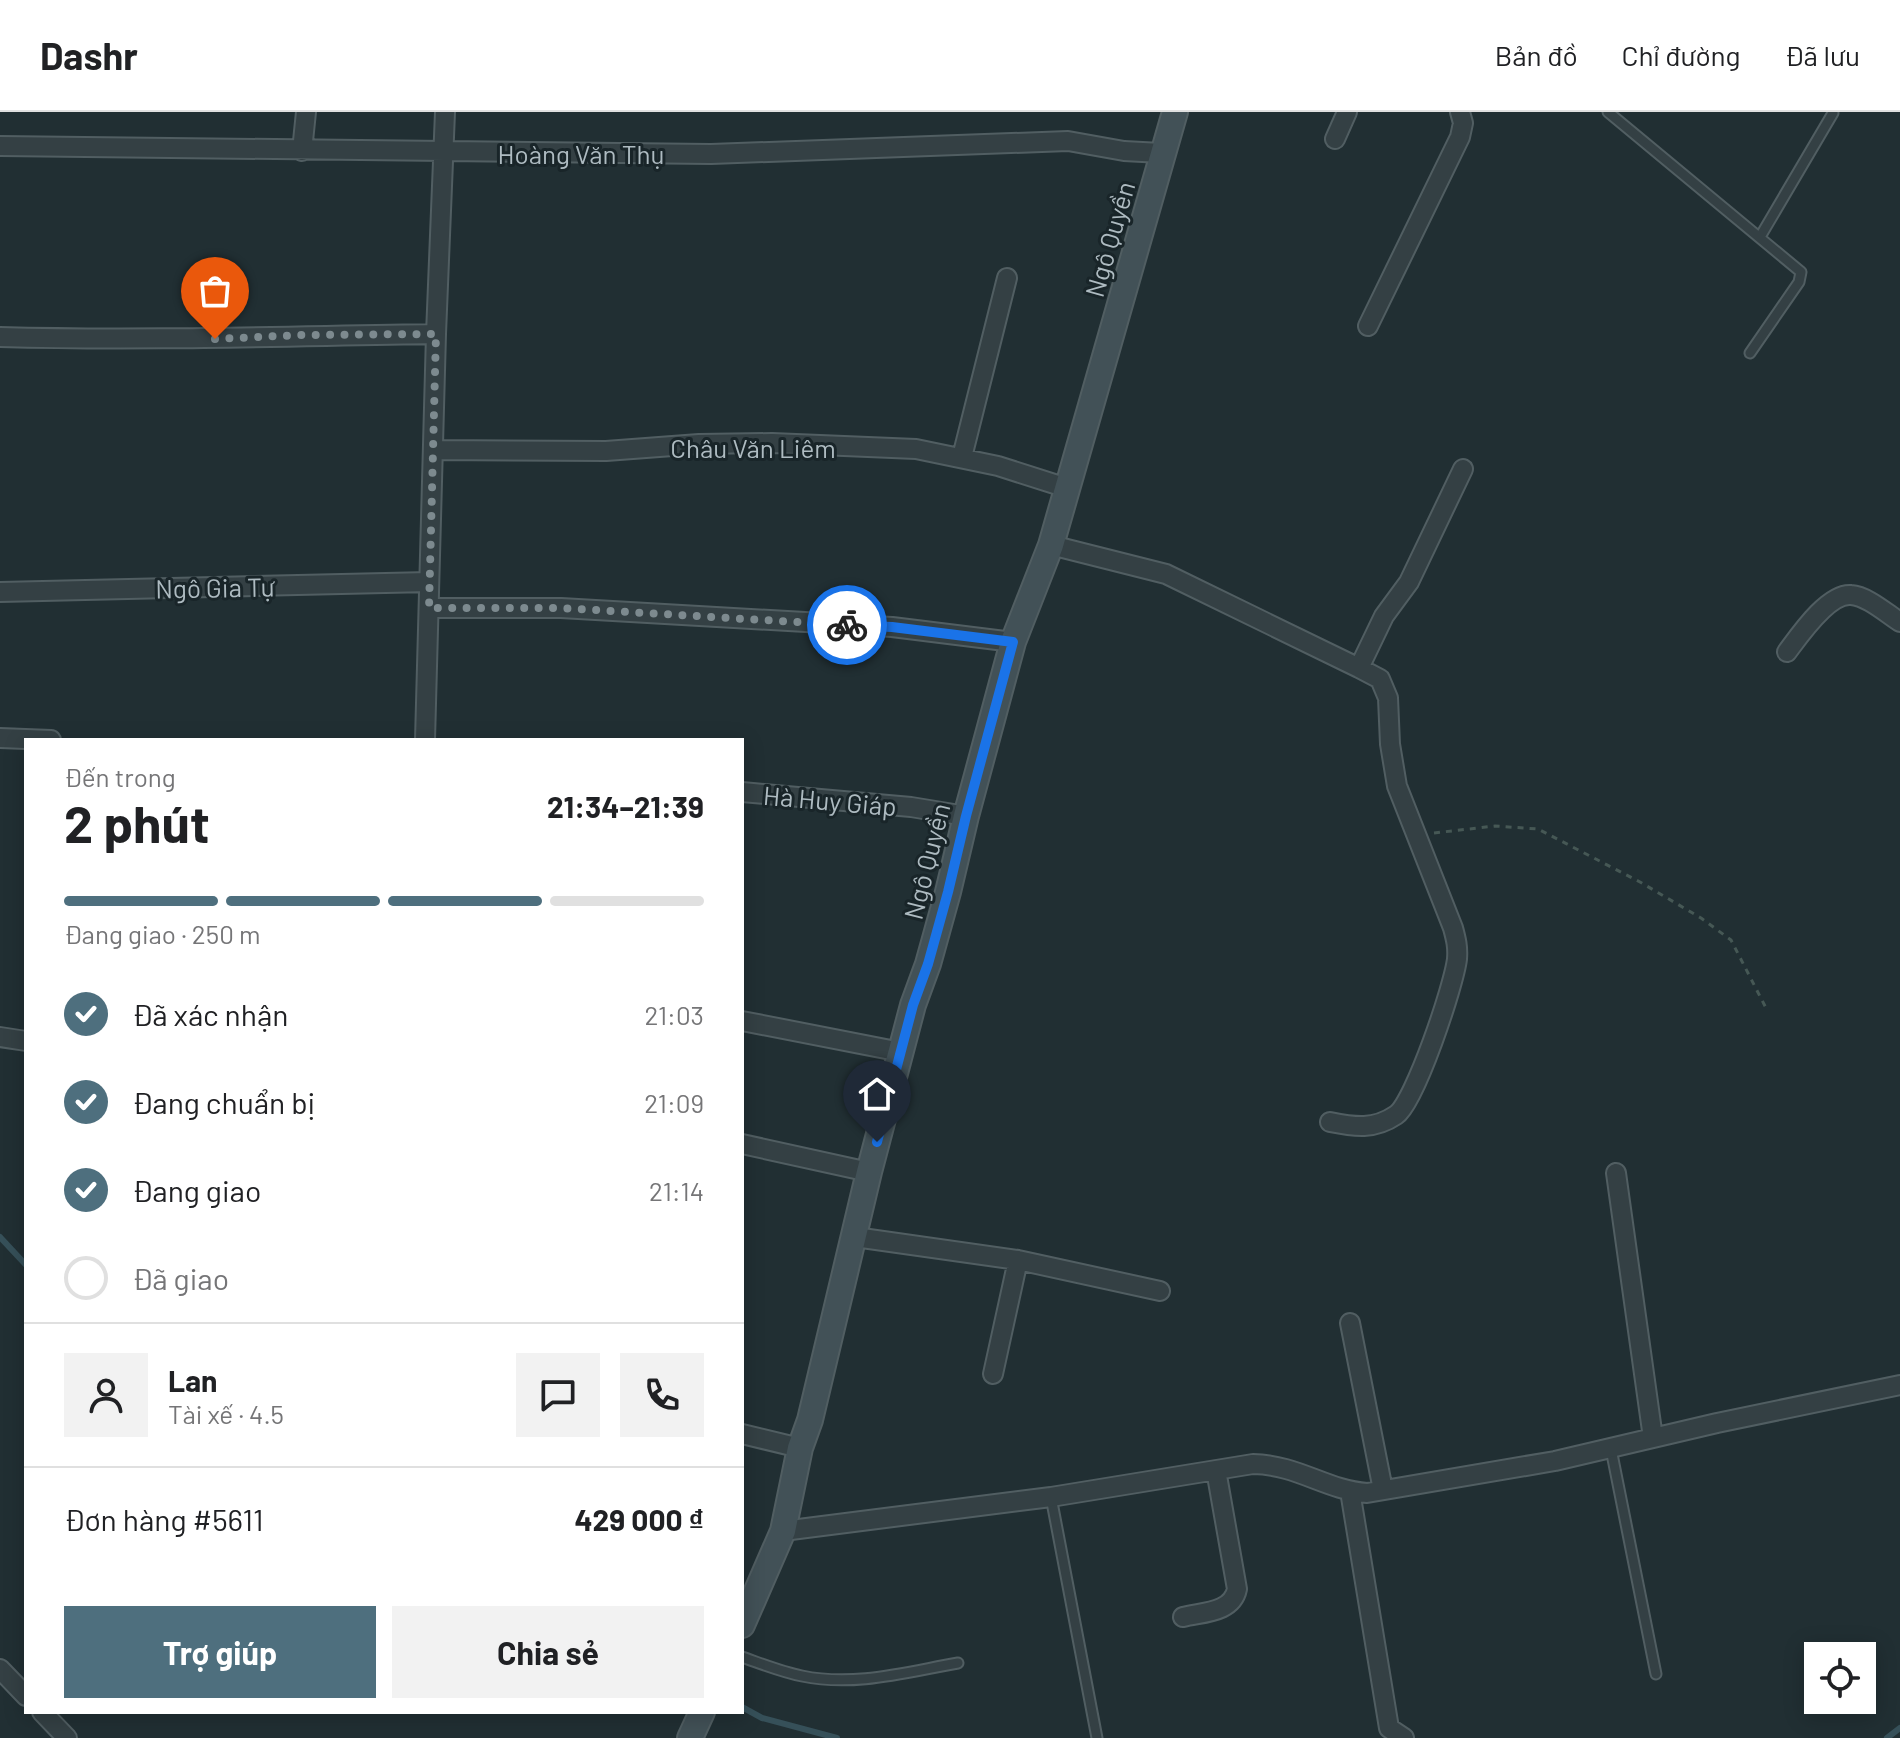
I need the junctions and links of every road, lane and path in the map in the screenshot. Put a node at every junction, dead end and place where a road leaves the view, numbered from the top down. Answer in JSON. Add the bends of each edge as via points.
{"nodes":[{"id":1,"x":306,"y":112,"type":"edge"},
{"id":2,"x":445,"y":112,"type":"edge"},
{"id":3,"x":1175,"y":112,"type":"edge"},
{"id":4,"x":1347,"y":112,"type":"edge"},
{"id":5,"x":1460,"y":112,"type":"edge"},
{"id":6,"x":1608,"y":112,"type":"edge"},
{"id":7,"x":1833,"y":113,"type":"edge"},
{"id":8,"x":1335,"y":139,"type":"dead end"},
{"id":9,"x":0,"y":146,"type":"edge"},
{"id":10,"x":302,"y":151,"type":"junction"},
{"id":11,"x":444,"y":153,"type":"junction"},
{"id":12,"x":1161,"y":153,"type":"junction"},
{"id":13,"x":1760,"y":237,"type":"junction"},
{"id":14,"x":1007,"y":278,"type":"dead end"},
{"id":15,"x":1368,"y":326,"type":"dead end"},
{"id":16,"x":436,"y":334,"type":"junction"},
{"id":17,"x":0,"y":337,"type":"edge"},
{"id":18,"x":1750,"y":353,"type":"dead end"},
{"id":19,"x":434,"y":450,"type":"junction"},
{"id":20,"x":962,"y":457,"type":"junction"},
{"id":21,"x":1463,"y":469,"type":"dead end"},
{"id":22,"x":1067,"y":488,"type":"junction"},
{"id":23,"x":1051,"y":545,"type":"junction"},
{"id":24,"x":429,"y":582,"type":"junction"},
{"id":25,"x":0,"y":592,"type":"edge"},
{"id":26,"x":429,"y":608,"type":"junction"},
{"id":27,"x":1900,"y":622,"type":"edge"},
{"id":28,"x":1013,"y":642,"type":"junction"},
{"id":29,"x":1787,"y":652,"type":"dead end"},
{"id":30,"x":1359,"y":668,"type":"junction"},
{"id":31,"x":0,"y":738,"type":"edge"},
{"id":32,"x":425,"y":738,"type":"edge"},
{"id":33,"x":24,"y":739,"type":"edge"},
{"id":34,"x":744,"y":792,"type":"edge"},
{"id":35,"x":966,"y":816,"type":"junction"},
{"id":36,"x":1415,"y":833,"type":"junction"},
{"id":37,"x":1766,"y":1008,"type":"dead end"},
{"id":38,"x":744,"y":1021,"type":"edge"},
{"id":39,"x":0,"y":1037,"type":"edge"},
{"id":40,"x":24,"y":1041,"type":"edge"},
{"id":41,"x":901,"y":1052,"type":"junction"},
{"id":42,"x":1330,"y":1122,"type":"dead end"},
{"id":43,"x":744,"y":1144,"type":"edge"},
{"id":44,"x":869,"y":1172,"type":"junction"},
{"id":45,"x":1616,"y":1173,"type":"dead end"},
{"id":46,"x":855,"y":1237,"type":"junction"},
{"id":47,"x":1018,"y":1260,"type":"junction"},
{"id":48,"x":1160,"y":1291,"type":"dead end"},
{"id":49,"x":1350,"y":1323,"type":"dead end"},
{"id":50,"x":993,"y":1374,"type":"dead end"},
{"id":51,"x":1900,"y":1385,"type":"edge"},
{"id":52,"x":744,"y":1434,"type":"edge"},
{"id":53,"x":1653,"y":1438,"type":"junction"},
{"id":54,"x":800,"y":1448,"type":"junction"},
{"id":55,"x":1611,"y":1449,"type":"junction"},
{"id":56,"x":1216,"y":1470,"type":"junction"},
{"id":57,"x":1383,"y":1490,"type":"junction"},
{"id":58,"x":1350,"y":1491,"type":"junction"},
{"id":59,"x":1051,"y":1497,"type":"junction"},
{"id":60,"x":783,"y":1531,"type":"junction"},
{"id":61,"x":1183,"y":1617,"type":"dead end"},
{"id":62,"x":744,"y":1620,"type":"edge"},
{"id":63,"x":744,"y":1658,"type":"edge"},
{"id":64,"x":958,"y":1663,"type":"dead end"},
{"id":65,"x":0,"y":1669,"type":"edge"},
{"id":66,"x":1656,"y":1674,"type":"dead end"},
{"id":67,"x":24,"y":1694,"type":"edge"},
{"id":68,"x":44,"y":1714,"type":"edge"},
{"id":69,"x":701,"y":1714,"type":"edge"},
{"id":70,"x":67,"y":1738,"type":"edge"},
{"id":71,"x":690,"y":1738,"type":"edge"},
{"id":72,"x":1097,"y":1738,"type":"edge"},
{"id":73,"x":1404,"y":1738,"type":"edge"}],
"edges":[{"from":1,"to":10,"type":"street"},
{"from":2,"to":11,"type":"street"},
{"from":3,"to":12,"type":"street","name":"Ngô Quyền"},
{"from":4,"to":8,"type":"street"},
{"from":5,"to":15,"type":"street","via":[[1460,137]]},
{"from":6,"to":13,"type":"lane"},
{"from":7,"to":13,"type":"lane"},
{"from":9,"to":10,"type":"street","name":"Hoàng Văn Thụ"},
{"from":10,"to":11,"type":"street","name":"Hoàng Văn Thụ"},
{"from":11,"to":12,"type":"street","name":"Hoàng Văn Thụ","via":[[711,154],[1068,141]]},
{"from":11,"to":16,"type":"street"},
{"from":12,"to":22,"type":"street","name":"Ngô Quyền"},
{"from":13,"to":18,"type":"lane","via":[[1801,275]]},
{"from":14,"to":20,"type":"street"},
{"from":16,"to":17,"type":"street"},
{"from":16,"to":19,"type":"street"},
{"from":19,"to":20,"type":"street","name":"Châu Văn Liêm","via":[[606,451],[772,443],[916,449]]},
{"from":19,"to":24,"type":"street"},
{"from":20,"to":22,"type":"street","name":"Châu Văn Liêm"},
{"from":21,"to":30,"type":"street","via":[[1420,561],[1384,616]]},
{"from":22,"to":23,"type":"street","name":"Ngô Quyền"},
{"from":23,"to":28,"type":"street","name":"Ngô Quyền"},
{"from":23,"to":30,"type":"street","via":[[1166,574]]},
{"from":24,"to":25,"type":"street","name":"Ngô Gia Tự"},
{"from":24,"to":26,"type":"street"},
{"from":26,"to":28,"type":"street","via":[[561,608],[892,627]]},
{"from":26,"to":32,"type":"street"},
{"from":27,"to":29,"type":"street","via":[[1862,598],[1844,596],[1816,615]]},
{"from":28,"to":35,"type":"street","name":"Ngô Quyền"},
{"from":30,"to":36,"type":"street","via":[[1380,679],[1388,698],[1397,786]]},
{"from":31,"to":33,"type":"street"},
{"from":34,"to":35,"type":"street","name":"Hà Huy Giáp"},
{"from":35,"to":41,"type":"street","name":"Ngô Quyền"},
{"from":36,"to":37,"type":"path","via":[[1495,826],[1538,829],[1640,882],[1731,940]]},
{"from":36,"to":42,"type":"street","via":[[1458,944],[1453,979],[1399,1113],[1359,1128]]},
{"from":38,"to":41,"type":"street"},
{"from":39,"to":40,"type":"street"},
{"from":41,"to":44,"type":"street","name":"Ngô Quyền"},
{"from":43,"to":44,"type":"street"},
{"from":44,"to":46,"type":"street","name":"Ngô Quyền"},
{"from":45,"to":53,"type":"street"},
{"from":46,"to":47,"type":"street"},
{"from":46,"to":54,"type":"street","name":"Ngô Quyền"},
{"from":47,"to":48,"type":"street"},
{"from":47,"to":50,"type":"street"},
{"from":49,"to":57,"type":"street"},
{"from":51,"to":53,"type":"street"},
{"from":52,"to":54,"type":"street"},
{"from":53,"to":55,"type":"street"},
{"from":54,"to":60,"type":"street","name":"Ngô Quyền"},
{"from":55,"to":57,"type":"street"},
{"from":55,"to":66,"type":"lane"},
{"from":56,"to":58,"type":"street","via":[[1275,1465]]},
{"from":56,"to":59,"type":"street"},
{"from":56,"to":61,"type":"street","via":[[1235,1599],[1228,1606]]},
{"from":57,"to":58,"type":"street"},
{"from":58,"to":73,"type":"street","via":[[1389,1728]]},
{"from":59,"to":60,"type":"street"},
{"from":59,"to":72,"type":"lane"},
{"from":60,"to":62,"type":"street","name":"Ngô Quyền"},
{"from":63,"to":64,"type":"lane","via":[[800,1676],[845,1680]]},
{"from":65,"to":67,"type":"street"},
{"from":68,"to":70,"type":"street"},
{"from":69,"to":71,"type":"street"}]}
